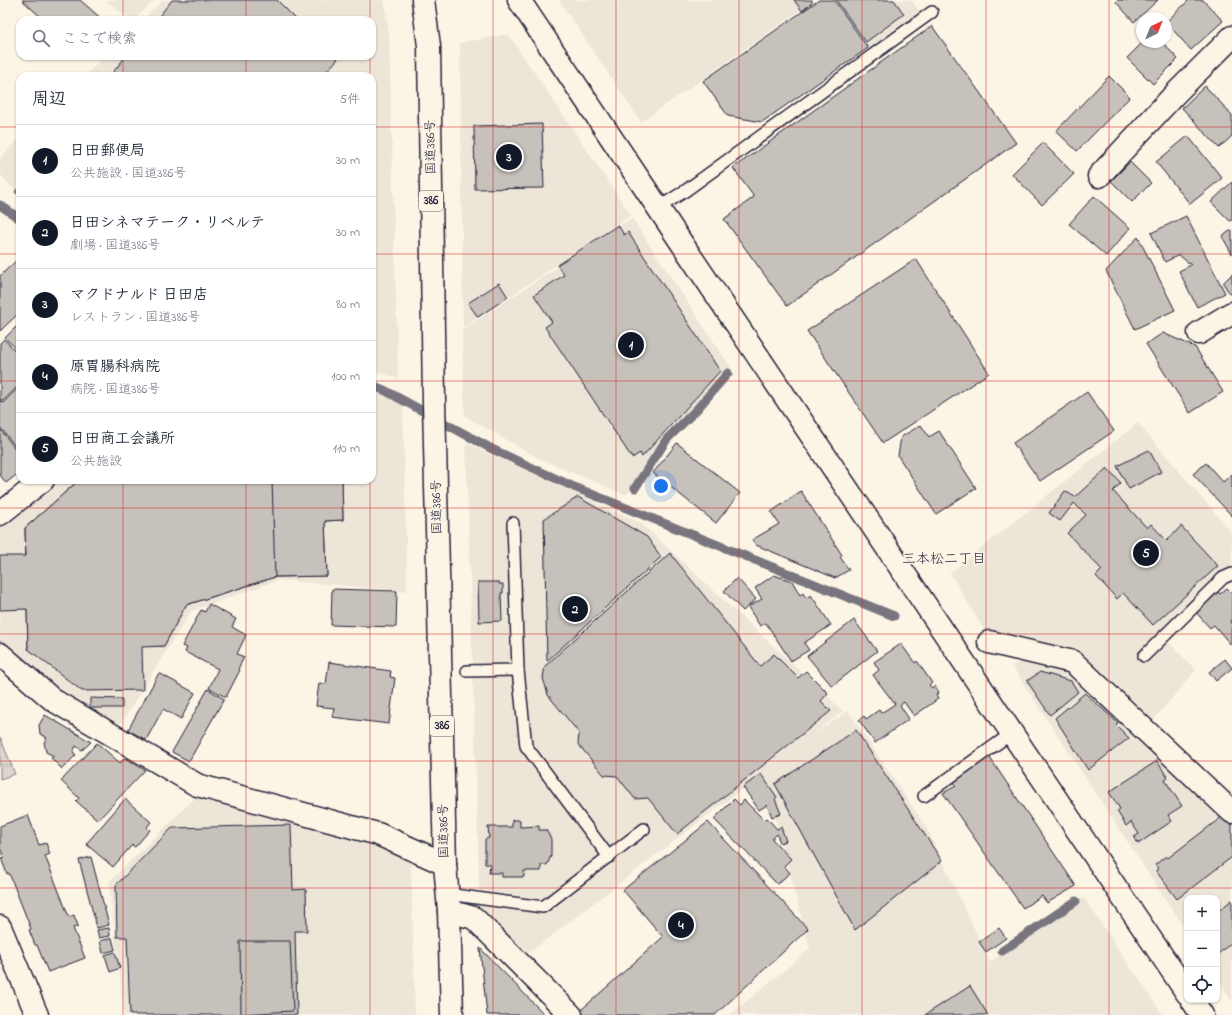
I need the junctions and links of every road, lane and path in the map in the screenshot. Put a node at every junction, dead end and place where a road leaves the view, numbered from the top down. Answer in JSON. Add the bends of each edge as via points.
{"nodes":[{"id":1,"x":423,"y":0,"type":"edge"},
{"id":2,"x":519,"y":0,"type":"edge"},
{"id":3,"x":932,"y":12,"type":"dead end"},
{"id":4,"x":1232,"y":37,"type":"edge"},
{"id":5,"x":1100,"y":176,"type":"dead end"},
{"id":6,"x":658,"y":208,"type":"junction"},
{"id":7,"x":1232,"y":314,"type":"edge"},
{"id":8,"x":1199,"y":333,"type":"dead end"},
{"id":9,"x":38,"y":484,"type":"edge"},
{"id":10,"x":0,"y":514,"type":"edge"},
{"id":11,"x":513,"y":523,"type":"dead end"},
{"id":12,"x":1232,"y":574,"type":"edge"},
{"id":13,"x":989,"y":642,"type":"dead end"},
{"id":14,"x":0,"y":654,"type":"edge"},
{"id":15,"x":1144,"y":656,"type":"dead end"},
{"id":16,"x":518,"y":670,"type":"junction"},
{"id":17,"x":467,"y":671,"type":"dead end"},
{"id":18,"x":1012,"y":733,"type":"junction"},
{"id":19,"x":924,"y":796,"type":"dead end"},
{"id":20,"x":1232,"y":812,"type":"edge"},
{"id":21,"x":644,"y":829,"type":"dead end"},
{"id":22,"x":609,"y":857,"type":"junction"},
{"id":23,"x":445,"y":864,"type":"junction"},
{"id":24,"x":448,"y":903,"type":"junction"},
{"id":25,"x":0,"y":927,"type":"edge"},
{"id":26,"x":1184,"y":989,"type":"edge"},
{"id":27,"x":1194,"y":1003,"type":"edge"},
{"id":28,"x":37,"y":1015,"type":"edge"},
{"id":29,"x":452,"y":1015,"type":"edge"},
{"id":30,"x":571,"y":1015,"type":"edge"},
{"id":31,"x":1202,"y":1015,"type":"edge"}],
"edges":[{"from":1,"to":23,"type":"main road","name":"国道386号","number":"386","via":[[429,46]]},
{"from":2,"to":6,"type":"main road"},
{"from":3,"to":6,"type":"lane"},
{"from":4,"to":5,"type":"main road","via":[[1174,94]]},
{"from":6,"to":18,"type":"main road"},
{"from":7,"to":8,"type":"main road"},
{"from":9,"to":10,"type":"main road"},
{"from":11,"to":16,"type":"lane"},
{"from":12,"to":15,"type":"lane","via":[[1223,578]]},
{"from":13,"to":20,"type":"main road","via":[[1073,662]]},
{"from":14,"to":23,"type":"main road","via":[[53,700],[197,785],[378,834]]},
{"from":16,"to":17,"type":"lane"},
{"from":16,"to":22,"type":"lane","via":[[526,746]]},
{"from":18,"to":19,"type":"lane"},
{"from":18,"to":26,"type":"main road"},
{"from":21,"to":22,"type":"lane"},
{"from":22,"to":24,"type":"lane","via":[[543,908]]},
{"from":23,"to":24,"type":"main road","name":"国道386号","number":"386"},
{"from":24,"to":29,"type":"main road","name":"国道386号","number":"386"},
{"from":24,"to":30,"type":"main road","via":[[474,918]]},
{"from":25,"to":28,"type":"main road"},
{"from":27,"to":31,"type":"main road"}]}
